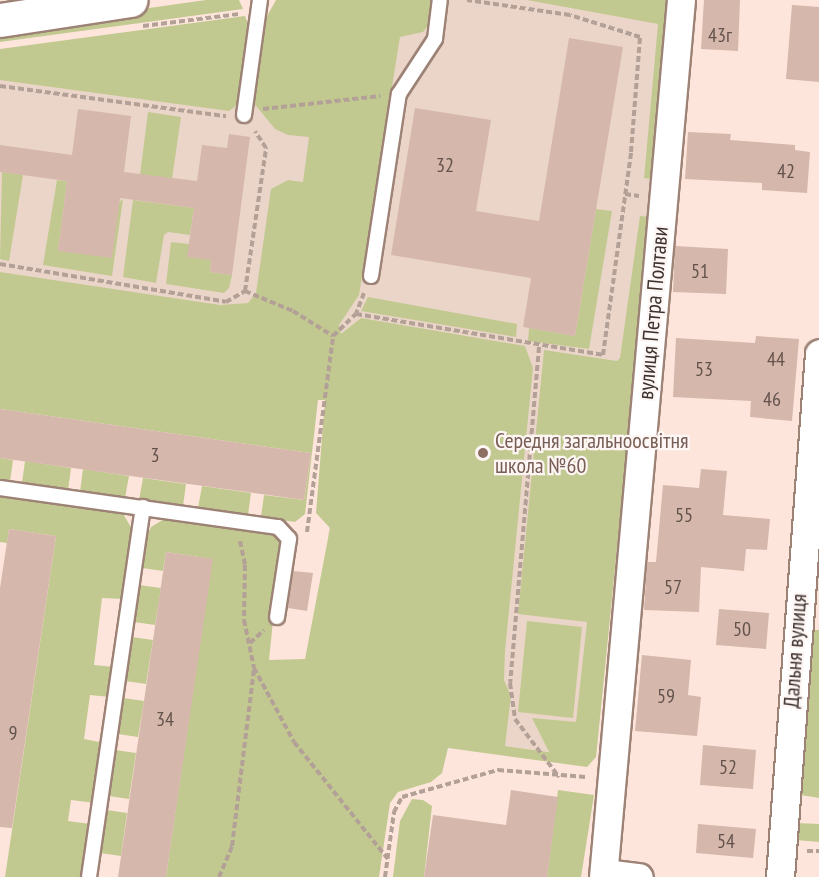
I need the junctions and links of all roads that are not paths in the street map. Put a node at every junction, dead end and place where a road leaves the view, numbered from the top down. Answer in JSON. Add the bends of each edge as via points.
{"nodes":[{"id":1,"x":260,"y":0,"type":"edge"},
{"id":2,"x":440,"y":0,"type":"edge"},
{"id":3,"x":681,"y":0,"type":"edge"},
{"id":4,"x":117,"y":1,"type":"edge"},
{"id":5,"x":0,"y":20,"type":"edge"},
{"id":6,"x":245,"y":113,"type":"road end"},
{"id":7,"x":371,"y":276,"type":"road end"},
{"id":8,"x":819,"y":353,"type":"edge"},
{"id":9,"x":814,"y":479,"type":"edge"},
{"id":10,"x":0,"y":488,"type":"edge"},
{"id":11,"x":142,"y":507,"type":"junction"},
{"id":12,"x":808,"y":613,"type":"edge"},
{"id":13,"x":278,"y":617,"type":"dead end"},
{"id":14,"x":604,"y":875,"type":"edge"},
{"id":15,"x":89,"y":877,"type":"edge"},
{"id":16,"x":639,"y":877,"type":"edge"},
{"id":17,"x":780,"y":877,"type":"edge"}],
"edges":[{"from":1,"to":6,"type":"lane"},
{"from":2,"to":7,"type":"lane","via":[[435,39],[399,94]]},
{"from":3,"to":14,"type":"street","name":"вулиця Петра Полтави"},
{"from":4,"to":5,"type":"street"},
{"from":8,"to":9,"type":"street","name":"Дальня вулиця"},
{"from":9,"to":12,"type":"street","name":"Дальня вулиця"},
{"from":10,"to":11,"type":"lane"},
{"from":11,"to":13,"type":"lane","via":[[278,527],[289,539]]},
{"from":11,"to":15,"type":"lane"},
{"from":12,"to":17,"type":"street","name":"Дальня вулиця"},
{"from":14,"to":16,"type":"street"}]}
